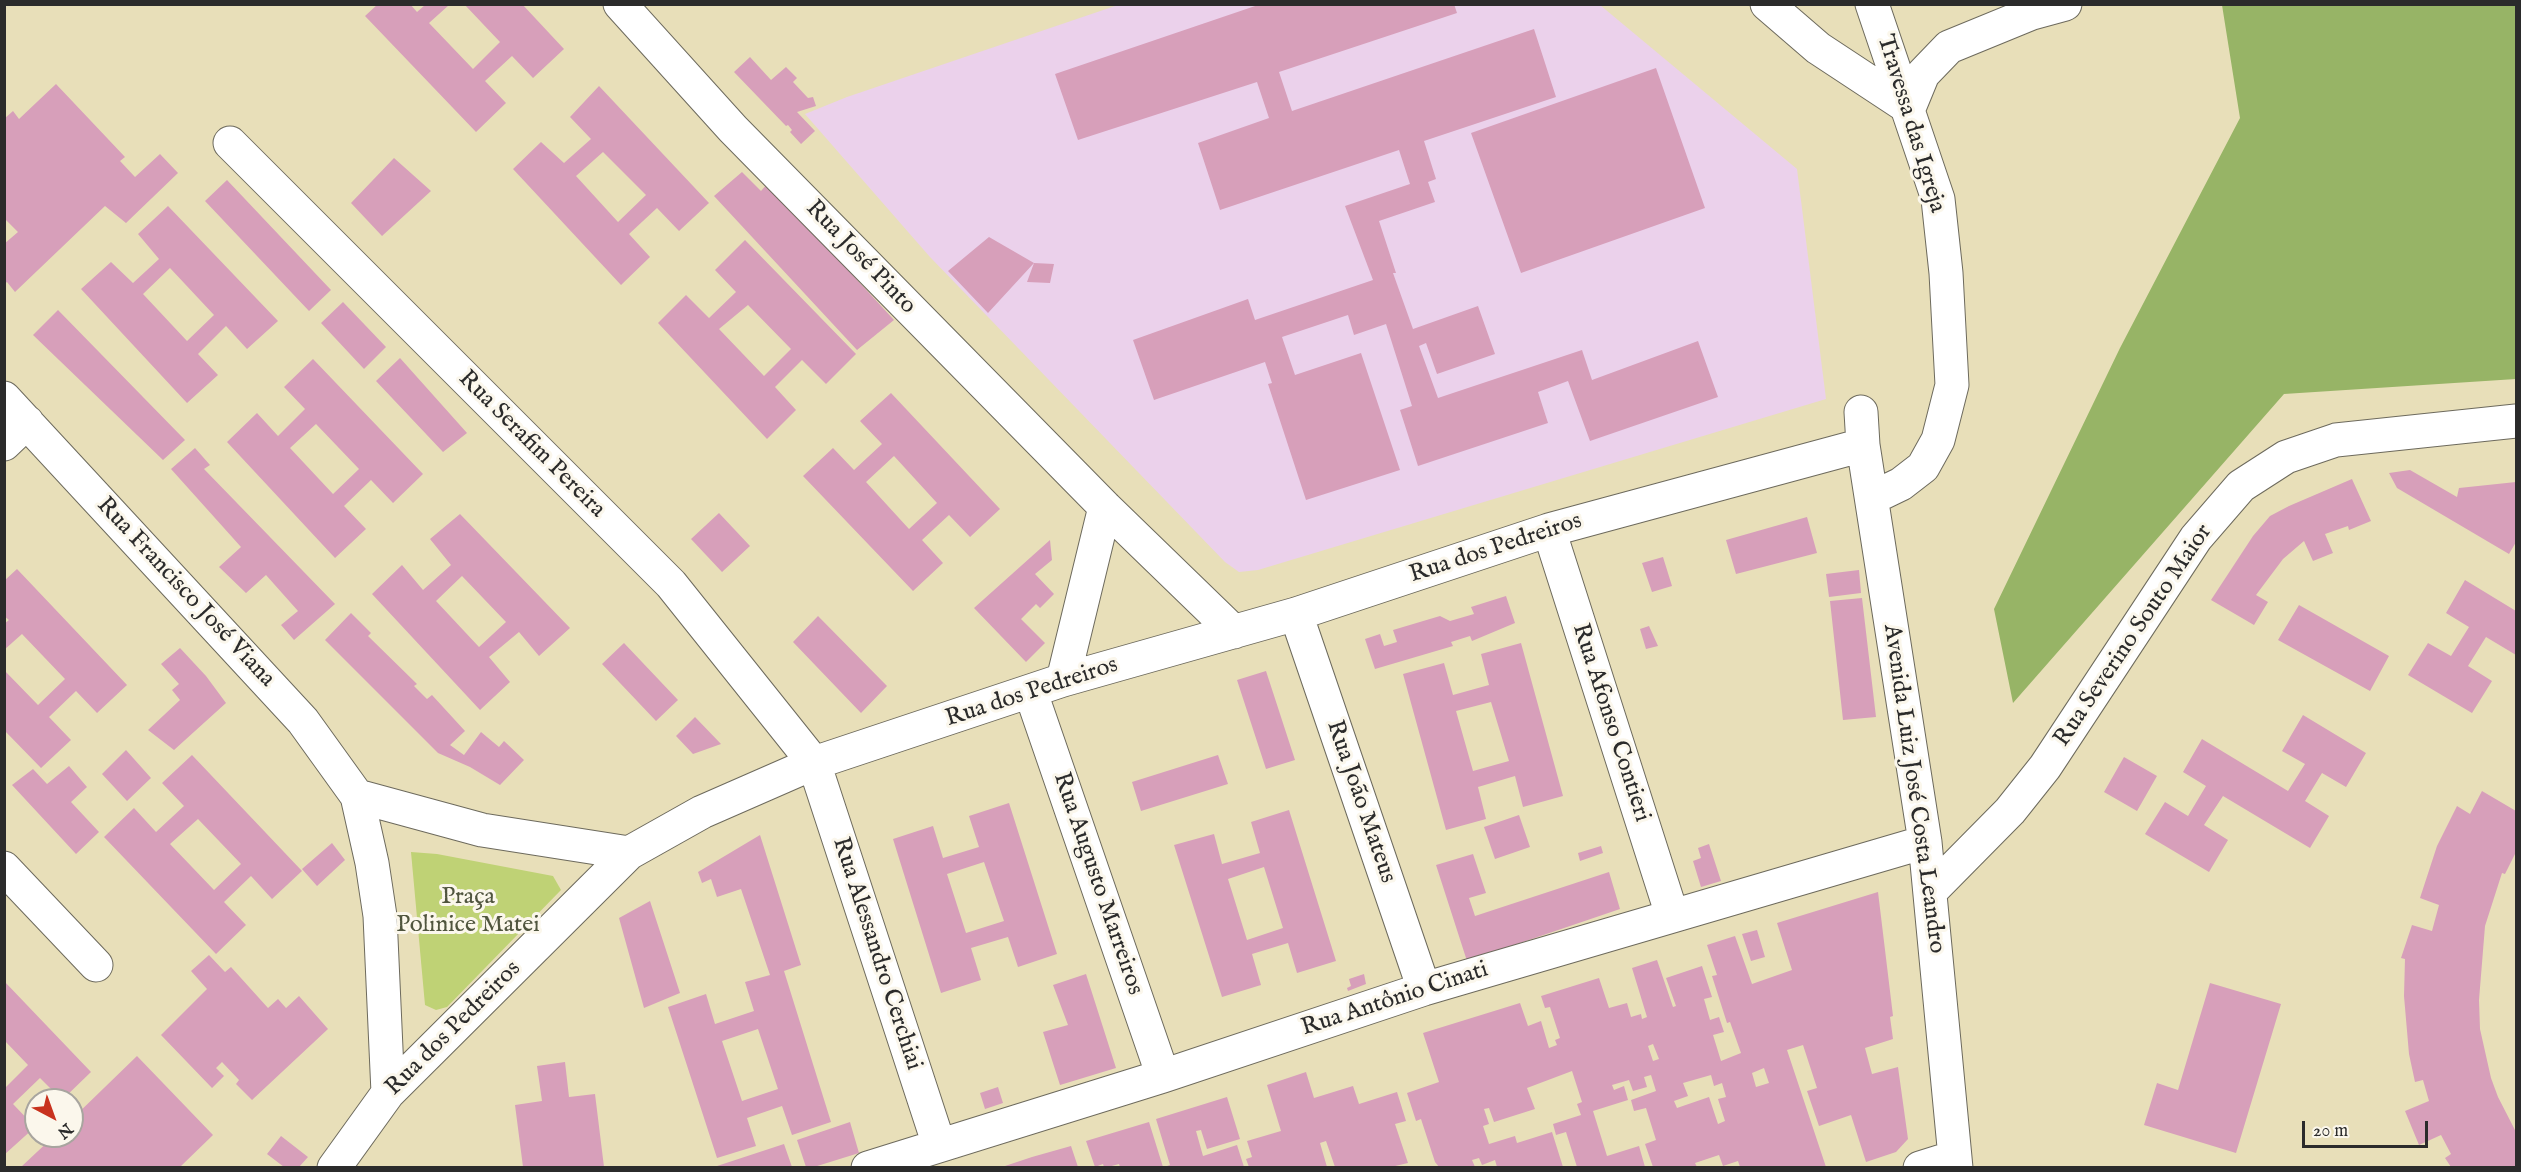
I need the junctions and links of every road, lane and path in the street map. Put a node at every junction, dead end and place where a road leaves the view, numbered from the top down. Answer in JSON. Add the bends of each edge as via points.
{"nodes":[{"id":1,"x":620,"y":4,"type":"edge"},
{"id":2,"x":1767,"y":4,"type":"edge"},
{"id":3,"x":1872,"y":4,"type":"edge"},
{"id":4,"x":2065,"y":4,"type":"edge"},
{"id":5,"x":1909,"y":108,"type":"junction"},
{"id":6,"x":230,"y":143,"type":"dead end"},
{"id":7,"x":4,"y":398,"type":"edge"},
{"id":8,"x":1861,"y":412,"type":"dead end"},
{"id":9,"x":2517,"y":421,"type":"edge"},
{"id":10,"x":16,"y":433,"type":"edge"},
{"id":11,"x":1863,"y":445,"type":"junction"},
{"id":12,"x":1872,"y":498,"type":"junction"},
{"id":13,"x":1105,"y":507,"type":"junction"},
{"id":14,"x":1549,"y":530,"type":"junction"},
{"id":15,"x":1296,"y":614,"type":"junction"},
{"id":16,"x":1234,"y":632,"type":"junction"},
{"id":17,"x":1063,"y":680,"type":"junction"},
{"id":18,"x":1031,"y":693,"type":"junction"},
{"id":19,"x":814,"y":763,"type":"junction"},
{"id":20,"x":357,"y":796,"type":"junction"},
{"id":21,"x":1925,"y":842,"type":"junction"},
{"id":22,"x":629,"y":853,"type":"junction"},
{"id":23,"x":4,"y":868,"type":"edge"},
{"id":24,"x":1930,"y":892,"type":"junction"},
{"id":25,"x":1672,"y":915,"type":"junction"},
{"id":26,"x":96,"y":965,"type":"dead end"},
{"id":27,"x":1424,"y":989,"type":"junction"},
{"id":28,"x":1163,"y":1076,"type":"junction"},
{"id":29,"x":388,"y":1093,"type":"junction"},
{"id":30,"x":939,"y":1145,"type":"junction"},
{"id":31,"x":1955,"y":1162,"type":"edge"},
{"id":32,"x":334,"y":1167,"type":"edge"},
{"id":33,"x":868,"y":1167,"type":"edge"},
{"id":34,"x":1920,"y":1167,"type":"edge"}],
"edges":[{"from":1,"to":13,"type":"street","name":"Rua José Pinto","via":[[733,129]]},
{"from":2,"to":5,"type":"street","via":[[1818,48]]},
{"from":3,"to":5,"type":"street","name":"Travessa das Igreja"},
{"from":4,"to":5,"type":"street","via":[[2032,13],[1949,47],[1923,74]]},
{"from":5,"to":12,"type":"street","name":"Travessa das Igreja","via":[[1938,199],[1952,385],[1938,440],[1923,467],[1901,484]]},
{"from":6,"to":19,"type":"street","name":"Rua Serafim Pereira","via":[[671,584]]},
{"from":7,"to":10,"type":"street","name":"Rua Francisco José Viana"},
{"from":8,"to":11,"type":"street","name":"Avenida Luiz José Costa Leandro"},
{"from":9,"to":24,"type":"street","name":"Rua Severino Souto Maior","via":[[2336,440],[2286,457],[2241,486],[2196,538],[2045,767],[2010,811]]},
{"from":10,"to":20,"type":"street","name":"Rua Francisco José Viana","via":[[303,721]]},
{"from":11,"to":12,"type":"street","name":"Avenida Luiz José Costa Leandro"},
{"from":11,"to":14,"type":"street","name":"Rua dos Pedreiros"},
{"from":12,"to":21,"type":"street","name":"Avenida Luiz José Costa Leandro"},
{"from":13,"to":16,"type":"street","name":"Rua José Pinto"},
{"from":13,"to":17,"type":"street"},
{"from":14,"to":15,"type":"street","name":"Rua dos Pedreiros"},
{"from":14,"to":25,"type":"street","name":"Rua Afonso Contieri"},
{"from":15,"to":16,"type":"street","name":"Rua dos Pedreiros"},
{"from":15,"to":27,"type":"street","name":"Rua João Mateus"},
{"from":16,"to":17,"type":"street","name":"Rua dos Pedreiros"},
{"from":17,"to":18,"type":"street","name":"Rua dos Pedreiros"},
{"from":18,"to":19,"type":"street","name":"Rua dos Pedreiros"},
{"from":18,"to":28,"type":"street","name":"Rua Augusto Marreiros"},
{"from":19,"to":22,"type":"street","name":"Rua dos Pedreiros","via":[[702,812]]},
{"from":19,"to":30,"type":"street","name":"Rua Alessandro Cerchiai"},
{"from":20,"to":22,"type":"street","via":[[482,830]]},
{"from":20,"to":29,"type":"street","name":"Rua Francisco José Viana","via":[[380,916]]},
{"from":21,"to":24,"type":"street","name":"Avenida Luiz José Costa Leandro"},
{"from":21,"to":25,"type":"street","name":"Rua Antônio Cinati"},
{"from":22,"to":29,"type":"street","name":"Rua dos Pedreiros"},
{"from":23,"to":26,"type":"street"},
{"from":24,"to":31,"type":"street","name":"Avenida Luiz José Costa Leandro"},
{"from":25,"to":27,"type":"street","name":"Rua Antônio Cinati"},
{"from":27,"to":28,"type":"street","name":"Rua Antônio Cinati"},
{"from":28,"to":30,"type":"street","name":"Rua Antônio Cinati"},
{"from":29,"to":32,"type":"street","name":"Rua dos Pedreiros"},
{"from":30,"to":33,"type":"street","name":"Rua Antônio Cinati"},
{"from":31,"to":34,"type":"street"}]}
